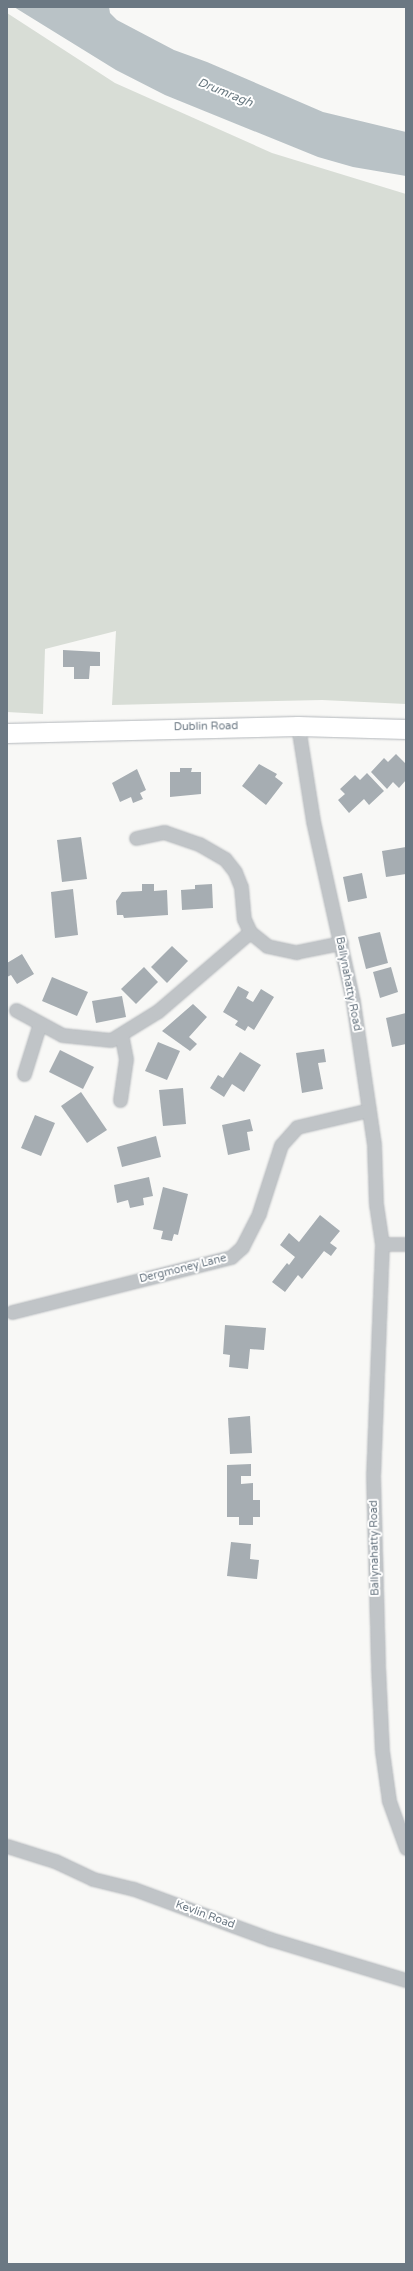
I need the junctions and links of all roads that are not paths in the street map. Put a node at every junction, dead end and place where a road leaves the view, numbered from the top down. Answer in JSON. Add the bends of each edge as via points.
{"nodes":[{"id":1,"x":298,"y":726,"type":"junction"},
{"id":2,"x":406,"y":729,"type":"edge"},
{"id":3,"x":7,"y":733,"type":"edge"},
{"id":4,"x":136,"y":838,"type":"dead end"},
{"id":5,"x":250,"y":932,"type":"junction"},
{"id":6,"x":341,"y":943,"type":"junction"},
{"id":7,"x":16,"y":1010,"type":"dead end"},
{"id":8,"x":40,"y":1023,"type":"junction"},
{"id":9,"x":121,"y":1034,"type":"junction"},
{"id":10,"x":24,"y":1074,"type":"dead end"},
{"id":11,"x":120,"y":1100,"type":"dead end"},
{"id":12,"x":369,"y":1110,"type":"junction"},
{"id":13,"x":382,"y":1244,"type":"junction"},
{"id":14,"x":406,"y":1244,"type":"edge"},
{"id":15,"x":12,"y":1312,"type":"dead end"},
{"id":16,"x":7,"y":1846,"type":"edge"},
{"id":17,"x":406,"y":1848,"type":"edge"},
{"id":18,"x":406,"y":1980,"type":"edge"}],
"edges":[{"from":1,"to":2,"type":"street","name":"Dublin Road"},
{"from":1,"to":3,"type":"street","name":"Dublin Road"},
{"from":1,"to":6,"type":"street","name":"Ballynahatty Road","via":[[313,821]]},
{"from":4,"to":5,"type":"street","via":[[164,832],[199,844],[225,859],[239,882],[244,919]]},
{"from":5,"to":6,"type":"street","via":[[267,946],[296,952]]},
{"from":5,"to":9,"type":"street","via":[[158,1011]]},
{"from":6,"to":12,"type":"street","name":"Ballynahatty Road","via":[[353,1002]]},
{"from":7,"to":8,"type":"street"},
{"from":8,"to":9,"type":"street","via":[[62,1036],[111,1040]]},
{"from":8,"to":10,"type":"street"},
{"from":9,"to":11,"type":"street","via":[[126,1059]]},
{"from":12,"to":13,"type":"street","name":"Ballynahatty Road","via":[[374,1145],[376,1204]]},
{"from":12,"to":15,"type":"street","name":"Dergmoney Lane","via":[[297,1127],[281,1145],[259,1213],[242,1247],[231,1257]]},
{"from":13,"to":14,"type":"street"},
{"from":13,"to":17,"type":"street","name":"Ballynahatty Road","via":[[373,1474],[378,1667],[382,1751],[389,1801]]},
{"from":16,"to":18,"type":"street","name":"Kevlin Road","via":[[56,1860],[93,1879],[134,1889],[270,1939]]}]}
